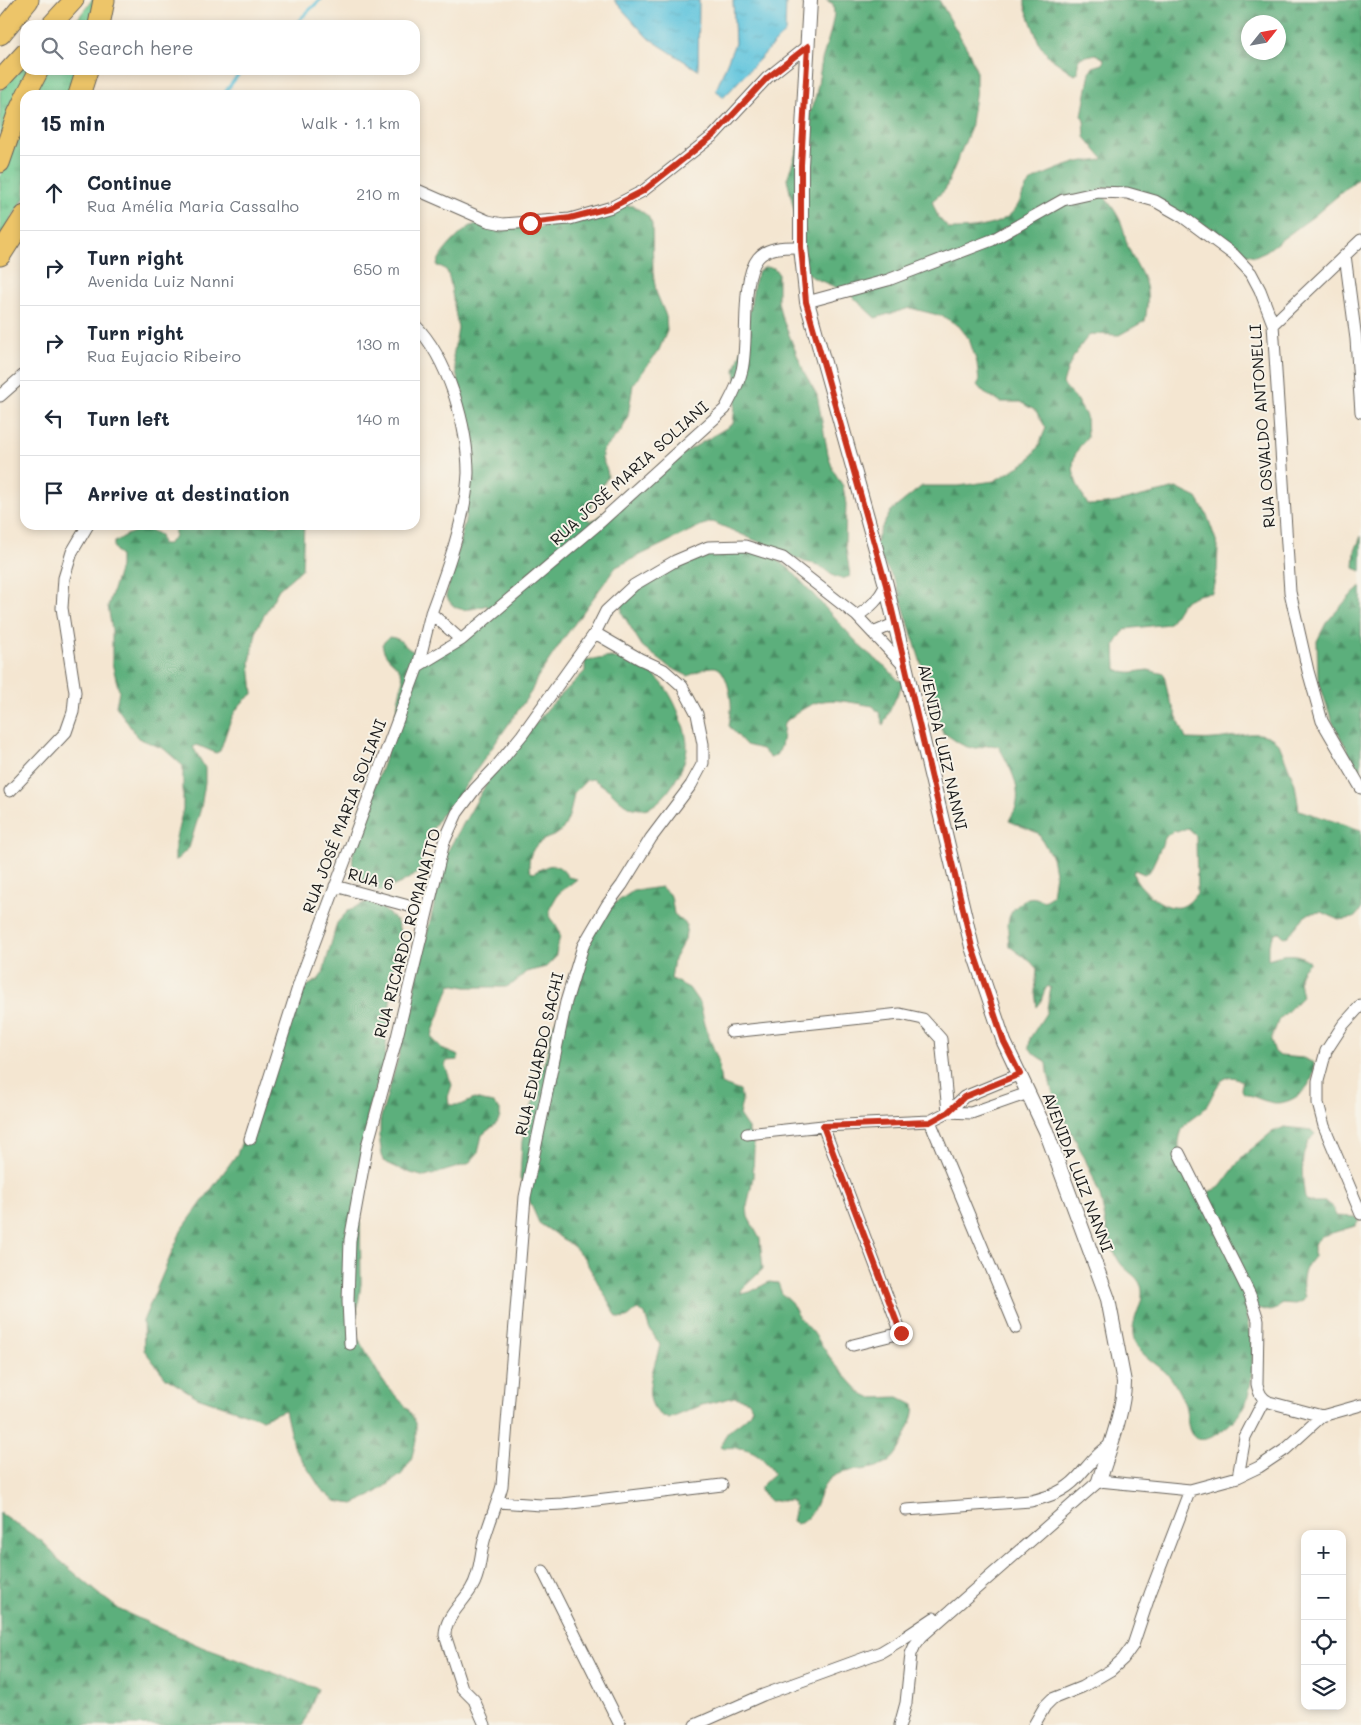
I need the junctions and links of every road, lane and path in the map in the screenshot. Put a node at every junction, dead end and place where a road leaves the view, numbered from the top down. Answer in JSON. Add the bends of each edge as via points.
{"nodes":[{"id":1,"x":13,"y":0,"type":"edge"},
{"id":2,"x":28,"y":0,"type":"edge"},
{"id":3,"x":74,"y":0,"type":"edge"},
{"id":4,"x":87,"y":0,"type":"edge"},
{"id":5,"x":104,"y":0,"type":"edge"},
{"id":6,"x":810,"y":0,"type":"edge"},
{"id":7,"x":0,"y":15,"type":"edge"},
{"id":8,"x":56,"y":20,"type":"edge"},
{"id":9,"x":72,"y":20,"type":"edge"},
{"id":10,"x":101,"y":20,"type":"edge"},
{"id":11,"x":0,"y":34,"type":"edge"},
{"id":12,"x":808,"y":46,"type":"junction"},
{"id":13,"x":20,"y":59,"type":"edge"},
{"id":14,"x":36,"y":75,"type":"edge"},
{"id":15,"x":85,"y":75,"type":"edge"},
{"id":16,"x":0,"y":80,"type":"edge"},
{"id":17,"x":29,"y":90,"type":"edge"},
{"id":18,"x":81,"y":90,"type":"edge"},
{"id":19,"x":20,"y":108,"type":"edge"},
{"id":20,"x":0,"y":163,"type":"edge"},
{"id":21,"x":420,"y":191,"type":"edge"},
{"id":22,"x":20,"y":224,"type":"edge"},
{"id":23,"x":1361,"y":240,"type":"edge"},
{"id":24,"x":801,"y":247,"type":"junction"},
{"id":25,"x":0,"y":255,"type":"edge"},
{"id":26,"x":1345,"y":255,"type":"junction"},
{"id":27,"x":806,"y":302,"type":"junction"},
{"id":28,"x":1273,"y":324,"type":"junction"},
{"id":29,"x":420,"y":331,"type":"edge"},
{"id":30,"x":20,"y":378,"type":"edge"},
{"id":31,"x":0,"y":396,"type":"edge"},
{"id":32,"x":1361,"y":412,"type":"edge"},
{"id":33,"x":85,"y":530,"type":"edge"},
{"id":34,"x":886,"y":585,"type":"junction"},
{"id":35,"x":431,"y":612,"type":"junction"},
{"id":36,"x":857,"y":616,"type":"junction"},
{"id":37,"x":896,"y":623,"type":"junction"},
{"id":38,"x":595,"y":632,"type":"junction"},
{"id":39,"x":873,"y":633,"type":"junction"},
{"id":40,"x":461,"y":640,"type":"junction"},
{"id":41,"x":418,"y":666,"type":"junction"},
{"id":42,"x":906,"y":668,"type":"junction"},
{"id":43,"x":1361,"y":788,"type":"edge"},
{"id":44,"x":10,"y":791,"type":"dead end"},
{"id":45,"x":335,"y":886,"type":"junction"},
{"id":46,"x":427,"y":911,"type":"junction"},
{"id":47,"x":1361,"y":1005,"type":"edge"},
{"id":48,"x":731,"y":1032,"type":"dead end"},
{"id":49,"x":1020,"y":1074,"type":"junction"},
{"id":50,"x":1028,"y":1093,"type":"junction"},
{"id":51,"x":948,"y":1112,"type":"junction"},
{"id":52,"x":930,"y":1122,"type":"junction"},
{"id":53,"x":823,"y":1126,"type":"junction"},
{"id":54,"x":747,"y":1134,"type":"dead end"},
{"id":55,"x":250,"y":1138,"type":"dead end"},
{"id":56,"x":1178,"y":1152,"type":"dead end"},
{"id":57,"x":1361,"y":1214,"type":"edge"},
{"id":58,"x":1016,"y":1328,"type":"dead end"},
{"id":59,"x":350,"y":1344,"type":"dead end"},
{"id":60,"x":853,"y":1345,"type":"dead end"},
{"id":61,"x":1264,"y":1400,"type":"junction"},
{"id":62,"x":1361,"y":1405,"type":"edge"},
{"id":63,"x":1322,"y":1416,"type":"junction"},
{"id":64,"x":1110,"y":1445,"type":"junction"},
{"id":65,"x":1238,"y":1476,"type":"junction"},
{"id":66,"x":1098,"y":1481,"type":"junction"},
{"id":67,"x":722,"y":1485,"type":"dead end"},
{"id":68,"x":1190,"y":1490,"type":"junction"},
{"id":69,"x":498,"y":1502,"type":"junction"},
{"id":70,"x":906,"y":1510,"type":"dead end"},
{"id":71,"x":542,"y":1571,"type":"dead end"},
{"id":72,"x":950,"y":1612,"type":"junction"},
{"id":73,"x":1033,"y":1724,"type":"edge"},
{"id":74,"x":485,"y":1725,"type":"edge"},
{"id":75,"x":620,"y":1725,"type":"edge"},
{"id":76,"x":695,"y":1725,"type":"edge"},
{"id":77,"x":900,"y":1725,"type":"edge"}],
"edges":[{"from":1,"to":7,"type":"highway"},
{"from":2,"to":11,"type":"highway"},
{"from":3,"to":8,"type":"highway"},
{"from":4,"to":9,"type":"highway"},
{"from":5,"to":10,"type":"highway"},
{"from":6,"to":12,"type":"street","name":"AVENIDA LUIZ NANNI"},
{"from":12,"to":21,"type":"street","via":[[767,78],[714,135],[643,191],[612,207],[570,218],[503,224],[488,221]]},
{"from":12,"to":24,"type":"street","name":"AVENIDA LUIZ NANNI","via":[[801,165]]},
{"from":13,"to":16,"type":"highway"},
{"from":14,"to":17,"type":"highway"},
{"from":15,"to":18,"type":"highway"},
{"from":19,"to":20,"type":"highway"},
{"from":22,"to":25,"type":"highway"},
{"from":23,"to":26,"type":"street"},
{"from":24,"to":27,"type":"street","name":"AVENIDA LUIZ NANNI"},
{"from":24,"to":40,"type":"street","name":"RUA JOSÉ MARIA SOLIANI","via":[[768,250],[751,269],[743,369],[725,409],[597,525]]},
{"from":26,"to":28,"type":"street"},
{"from":26,"to":32,"type":"street"},
{"from":27,"to":28,"type":"street","name":"RUA OSVALDO ANTONELLI","via":[[888,280],[992,240],[1063,200],[1099,192],[1127,193],[1155,201],[1183,217],[1234,255],[1251,273]]},
{"from":27,"to":34,"type":"street","name":"AVENIDA LUIZ NANNI"},
{"from":28,"to":43,"type":"street","name":"RUA OSVALDO ANTONELLI","via":[[1290,592],[1322,721]]},
{"from":29,"to":35,"type":"street","name":"RUA JOSÉ MARIA SOLIANI","via":[[446,370],[460,412],[468,473],[451,555]]},
{"from":30,"to":31,"type":"street"},
{"from":33,"to":44,"type":"street","via":[[72,552],[64,578],[62,608],[75,692],[73,712],[66,732]]},
{"from":34,"to":36,"type":"street","via":[[879,598]]},
{"from":34,"to":37,"type":"street","name":"AVENIDA LUIZ NANNI"},
{"from":35,"to":40,"type":"street"},
{"from":35,"to":41,"type":"street","name":"RUA JOSÉ MARIA SOLIANI"},
{"from":36,"to":38,"type":"street","name":"RUA RICARDO ROMANATTO","via":[[783,558],[745,546],[708,547],[675,561],[634,585],[606,611]]},
{"from":36,"to":39,"type":"street","name":"RUA RICARDO ROMANATTO"},
{"from":37,"to":39,"type":"street"},
{"from":37,"to":42,"type":"street","name":"AVENIDA LUIZ NANNI"},
{"from":38,"to":46,"type":"street","name":"RUA RICARDO ROMANATTO","via":[[522,735],[457,813],[444,842]]},
{"from":38,"to":69,"type":"street","name":"RUA EDUARDO SACHI","via":[[664,670],[682,686],[696,714],[703,744],[703,762],[691,785],[651,838],[582,946],[566,1002],[525,1197],[502,1486]]},
{"from":39,"to":42,"type":"street","name":"RUA RICARDO ROMANATTO"},
{"from":40,"to":41,"type":"street","name":"RUA JOSÉ MARIA SOLIANI"},
{"from":41,"to":45,"type":"street","name":"RUA JOSÉ MARIA SOLIANI"},
{"from":42,"to":49,"type":"street","name":"AVENIDA LUIZ NANNI","via":[[972,947],[1004,1042]]},
{"from":45,"to":46,"type":"street","name":"RUA 6"},
{"from":45,"to":55,"type":"street","name":"RUA JOSÉ MARIA SOLIANI","via":[[301,978]]},
{"from":46,"to":59,"type":"street","name":"RUA RICARDO ROMANATTO","via":[[367,1146],[350,1240]]},
{"from":47,"to":57,"type":"street","via":[[1326,1051],[1318,1081],[1318,1103],[1324,1126]]},
{"from":48,"to":51,"type":"street","via":[[900,1014],[923,1019],[941,1039]]},
{"from":49,"to":50,"type":"street","name":"AVENIDA LUIZ NANNI"},
{"from":49,"to":51,"type":"street","via":[[964,1097]]},
{"from":50,"to":51,"type":"street","via":[[971,1112]]},
{"from":50,"to":64,"type":"street","name":"AVENIDA LUIZ NANNI","via":[[1046,1131],[1108,1299],[1124,1382]]},
{"from":51,"to":52,"type":"street"},
{"from":52,"to":53,"type":"street"},
{"from":52,"to":58,"type":"street"},
{"from":53,"to":54,"type":"street"},
{"from":53,"to":60,"type":"street","via":[[901,1333]]},
{"from":56,"to":61,"type":"street","via":[[1250,1295],[1258,1320],[1257,1384]]},
{"from":61,"to":63,"type":"street"},
{"from":61,"to":65,"type":"street","via":[[1245,1437]]},
{"from":62,"to":63,"type":"street"},
{"from":63,"to":65,"type":"street","via":[[1286,1449]]},
{"from":64,"to":66,"type":"street","name":"AVENIDA LUIZ NANNI"},
{"from":64,"to":70,"type":"street","via":[[1098,1453],[1076,1479],[1049,1497]]},
{"from":65,"to":68,"type":"street"},
{"from":66,"to":68,"type":"street"},
{"from":66,"to":72,"type":"street"},
{"from":67,"to":69,"type":"street","via":[[563,1504]]},
{"from":68,"to":73,"type":"street","via":[[1133,1645],[1123,1659],[1096,1680],[1052,1699]]},
{"from":69,"to":74,"type":"street","name":"RUA EDUARDO SACHI","via":[[484,1539],[475,1582],[445,1629],[462,1688],[474,1700]]},
{"from":71,"to":75,"type":"street"},
{"from":72,"to":76,"type":"street","via":[[939,1615],[881,1652]]},
{"from":72,"to":77,"type":"street","via":[[922,1636],[911,1654]]}]}
